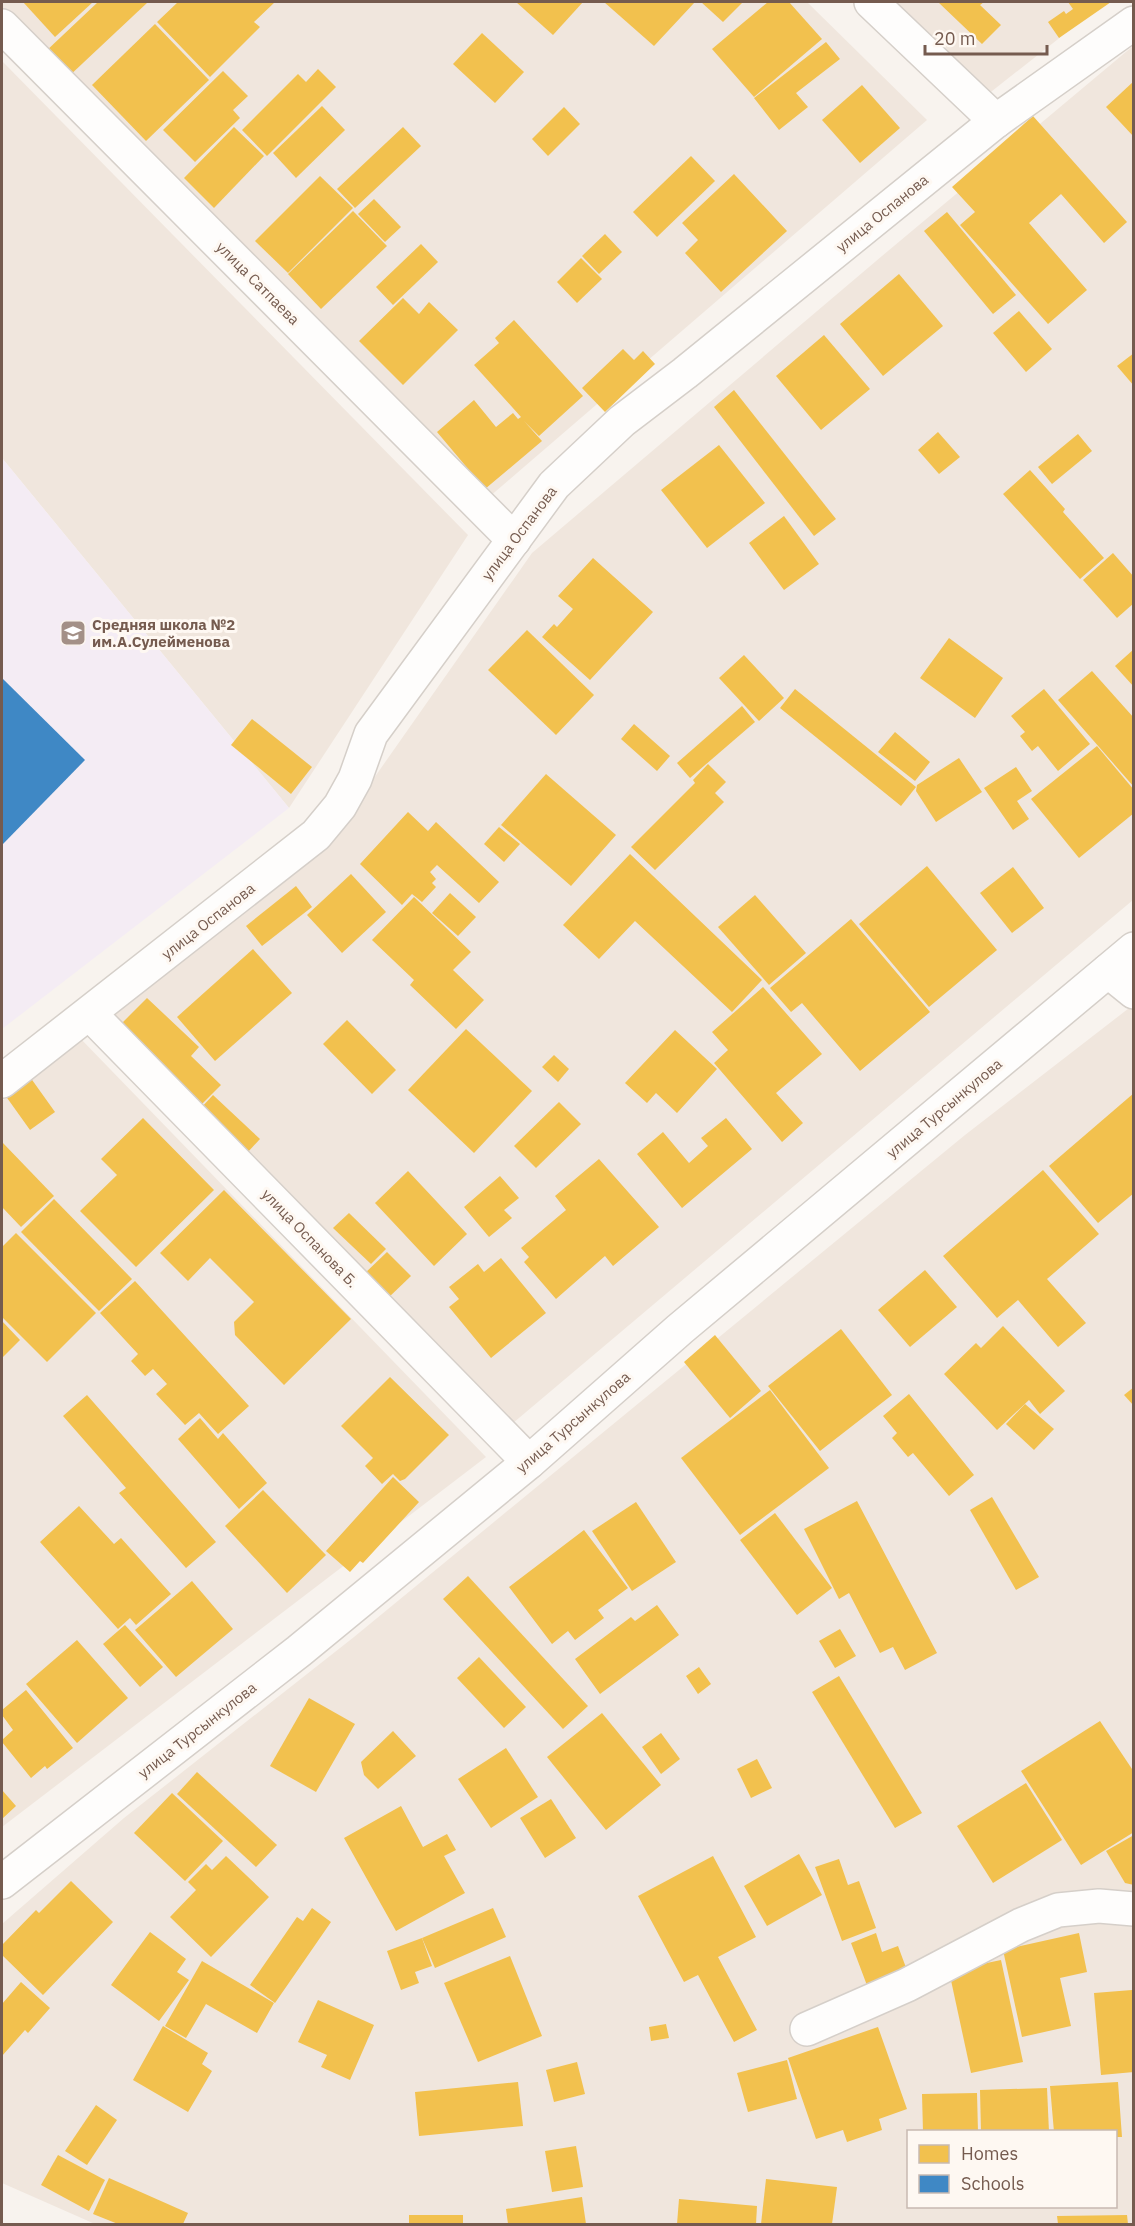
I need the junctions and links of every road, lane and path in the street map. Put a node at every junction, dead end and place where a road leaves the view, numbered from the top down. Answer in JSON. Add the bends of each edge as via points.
{"nodes":[{"id":1,"x":871,"y":2,"type":"edge"},
{"id":2,"x":1134,"y":23,"type":"edge"},
{"id":3,"x":2,"y":26,"type":"edge"},
{"id":4,"x":996,"y":121,"type":"junction"},
{"id":5,"x":514,"y":540,"type":"junction"},
{"id":6,"x":1134,"y":949,"type":"edge"},
{"id":7,"x":1108,"y":971,"type":"junction"},
{"id":8,"x":1134,"y":992,"type":"edge"},
{"id":9,"x":90,"y":1014,"type":"junction"},
{"id":10,"x":2,"y":1082,"type":"edge"},
{"id":11,"x":529,"y":1462,"type":"junction"},
{"id":12,"x":2,"y":1882,"type":"edge"},
{"id":13,"x":1134,"y":1909,"type":"edge"},
{"id":14,"x":807,"y":2029,"type":"dead end"}],
"edges":[{"from":1,"to":4,"type":"street"},
{"from":2,"to":4,"type":"street","name":"улица Оспанова"},
{"from":3,"to":5,"type":"street","name":"улица Сатпаева"},
{"from":4,"to":5,"type":"street","name":"улица Оспанова","via":[[622,421],[554,485]]},
{"from":5,"to":9,"type":"street","name":"улица Оспанова","via":[[371,734],[355,779],[340,806],[316,835]]},
{"from":6,"to":7,"type":"street","name":"улица Турсынкулова"},
{"from":7,"to":8,"type":"street"},
{"from":7,"to":11,"type":"street","name":"улица Турсынкулова","via":[[680,1329]]},
{"from":9,"to":10,"type":"street","name":"улица Оспанова"},
{"from":9,"to":11,"type":"street","name":"улица Оспанова Б."},
{"from":11,"to":12,"type":"street","name":"улица Турсынкулова","via":[[299,1651]]},
{"from":13,"to":14,"type":"street","via":[[1099,1906],[1058,1910],[1021,1925],[907,1985]]}]}
